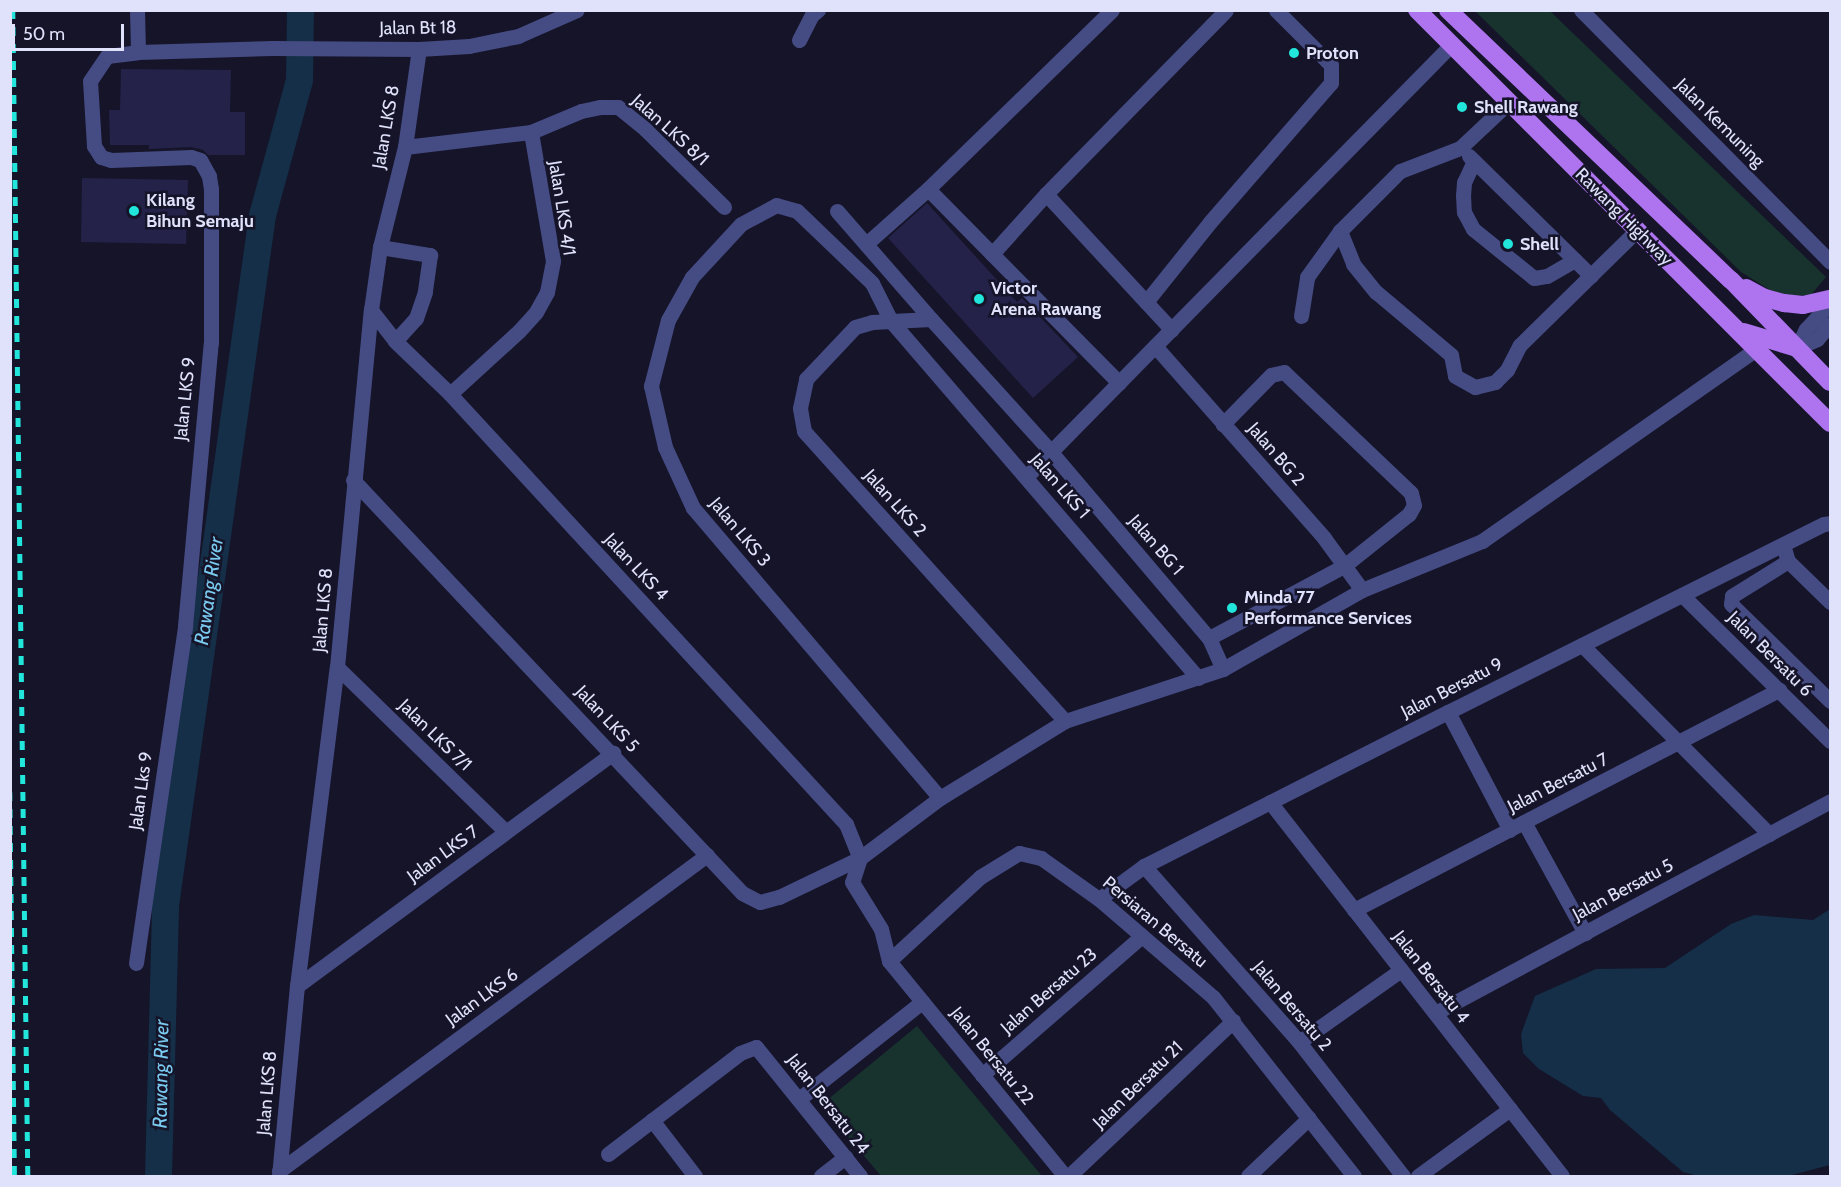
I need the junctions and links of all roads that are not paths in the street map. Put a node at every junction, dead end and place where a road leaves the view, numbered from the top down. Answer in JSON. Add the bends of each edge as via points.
{"nodes":[{"id":1,"x":137,"y":10,"type":"edge"},
{"id":2,"x":576,"y":10,"type":"edge"},
{"id":3,"x":818,"y":10,"type":"edge"},
{"id":4,"x":1112,"y":10,"type":"edge"},
{"id":5,"x":1226,"y":10,"type":"edge"},
{"id":6,"x":1276,"y":10,"type":"edge"},
{"id":7,"x":1417,"y":10,"type":"edge"},
{"id":8,"x":1448,"y":10,"type":"edge"},
{"id":9,"x":1581,"y":10,"type":"edge"},
{"id":10,"x":799,"y":40,"type":"dead end"},
{"id":11,"x":1451,"y":45,"type":"junction"},
{"id":12,"x":419,"y":49,"type":"junction"},
{"id":13,"x":138,"y":52,"type":"junction"},
{"id":14,"x":1509,"y":102,"type":"junction"},
{"id":15,"x":531,"y":132,"type":"junction"},
{"id":16,"x":405,"y":147,"type":"junction"},
{"id":17,"x":1460,"y":148,"type":"junction"},
{"id":18,"x":1474,"y":161,"type":"junction"},
{"id":19,"x":927,"y":189,"type":"junction"},
{"id":20,"x":1046,"y":194,"type":"junction"},
{"id":21,"x":724,"y":207,"type":"dead end"},
{"id":22,"x":837,"y":211,"type":"dead end"},
{"id":23,"x":741,"y":224,"type":"joint"},
{"id":24,"x":1637,"y":230,"type":"junction"},
{"id":25,"x":1340,"y":231,"type":"junction"},
{"id":26,"x":866,"y":244,"type":"junction"},
{"id":27,"x":380,"y":247,"type":"junction"},
{"id":28,"x":992,"y":254,"type":"junction"},
{"id":29,"x":1575,"y":260,"type":"junction"},
{"id":30,"x":1830,"y":262,"type":"edge"},
{"id":31,"x":1591,"y":276,"type":"junction"},
{"id":32,"x":1731,"y":280,"type":"junction"},
{"id":33,"x":1830,"y":301,"type":"edge"},
{"id":34,"x":1146,"y":302,"type":"junction"},
{"id":35,"x":371,"y":310,"type":"junction"},
{"id":36,"x":1301,"y":316,"type":"dead end"},
{"id":37,"x":931,"y":319,"type":"junction"},
{"id":38,"x":891,"y":321,"type":"junction"},
{"id":39,"x":1830,"y":324,"type":"edge"},
{"id":40,"x":1172,"y":330,"type":"junction"},
{"id":41,"x":1737,"y":330,"type":"junction"},
{"id":42,"x":395,"y":341,"type":"junction"},
{"id":43,"x":1155,"y":346,"type":"junction"},
{"id":44,"x":1797,"y":348,"type":"junction"},
{"id":45,"x":1756,"y":349,"type":"junction"},
{"id":46,"x":1830,"y":381,"type":"edge"},
{"id":47,"x":1119,"y":383,"type":"junction"},
{"id":48,"x":1796,"y":388,"type":"junction"},
{"id":49,"x":450,"y":394,"type":"junction"},
{"id":50,"x":1830,"y":423,"type":"edge"},
{"id":51,"x":1223,"y":424,"type":"junction"},
{"id":52,"x":1051,"y":452,"type":"junction"},
{"id":53,"x":1027,"y":476,"type":"junction"},
{"id":54,"x":353,"y":480,"type":"junction"},
{"id":55,"x":1830,"y":523,"type":"edge"},
{"id":56,"x":1783,"y":544,"type":"junction"},
{"id":57,"x":1788,"y":561,"type":"junction"},
{"id":58,"x":1344,"y":566,"type":"junction"},
{"id":59,"x":1362,"y":590,"type":"junction"},
{"id":60,"x":1682,"y":595,"type":"junction"},
{"id":61,"x":1830,"y":602,"type":"edge"},
{"id":62,"x":185,"y":626,"type":"joint"},
{"id":63,"x":1209,"y":638,"type":"junction"},
{"id":64,"x":1582,"y":645,"type":"junction"},
{"id":65,"x":338,"y":667,"type":"junction"},
{"id":66,"x":1222,"y":669,"type":"junction"},
{"id":67,"x":1198,"y":678,"type":"junction"},
{"id":68,"x":1779,"y":690,"type":"junction"},
{"id":69,"x":1830,"y":701,"type":"edge"},
{"id":70,"x":1448,"y":712,"type":"junction"},
{"id":71,"x":1065,"y":721,"type":"junction"},
{"id":72,"x":1830,"y":741,"type":"edge"},
{"id":73,"x":1678,"y":743,"type":"junction"},
{"id":74,"x":613,"y":753,"type":"junction"},
{"id":75,"x":940,"y":798,"type":"junction"},
{"id":76,"x":1269,"y":802,"type":"junction"},
{"id":77,"x":1827,"y":808,"type":"edge"},
{"id":78,"x":1524,"y":822,"type":"junction"},
{"id":79,"x":1510,"y":830,"type":"junction"},
{"id":80,"x":506,"y":832,"type":"junction"},
{"id":81,"x":1769,"y":834,"type":"junction"},
{"id":82,"x":707,"y":855,"type":"junction"},
{"id":83,"x":860,"y":858,"type":"junction"},
{"id":84,"x":1144,"y":866,"type":"junction"},
{"id":85,"x":1099,"y":899,"type":"junction"},
{"id":86,"x":1354,"y":910,"type":"junction"},
{"id":87,"x":1585,"y":933,"type":"junction"},
{"id":88,"x":1142,"y":936,"type":"junction"},
{"id":89,"x":889,"y":961,"type":"junction"},
{"id":90,"x":136,"y":963,"type":"dead end"},
{"id":91,"x":1401,"y":970,"type":"junction"},
{"id":92,"x":297,"y":986,"type":"junction"},
{"id":93,"x":922,"y":1002,"type":"junction"},
{"id":94,"x":1435,"y":1013,"type":"junction"},
{"id":95,"x":1233,"y":1021,"type":"junction"},
{"id":96,"x":1299,"y":1042,"type":"junction"},
{"id":97,"x":982,"y":1075,"type":"junction"},
{"id":98,"x":799,"y":1099,"type":"junction"},
{"id":99,"x":1510,"y":1109,"type":"junction"},
{"id":100,"x":1309,"y":1118,"type":"junction"},
{"id":101,"x":652,"y":1120,"type":"junction"},
{"id":102,"x":609,"y":1154,"type":"dead end"},
{"id":103,"x":845,"y":1157,"type":"junction"},
{"id":104,"x":279,"y":1174,"type":"edge"},
{"id":105,"x":696,"y":1176,"type":"edge"},
{"id":106,"x":821,"y":1176,"type":"edge"},
{"id":107,"x":860,"y":1176,"type":"edge"},
{"id":108,"x":1067,"y":1176,"type":"edge"},
{"id":109,"x":1248,"y":1176,"type":"edge"},
{"id":110,"x":1354,"y":1176,"type":"edge"},
{"id":111,"x":1403,"y":1176,"type":"edge"},
{"id":112,"x":1418,"y":1176,"type":"edge"},
{"id":113,"x":1562,"y":1176,"type":"edge"}],
"edges":[{"from":1,"to":13,"type":"street"},
{"from":2,"to":12,"type":"street","name":"Jalan Bt 18","via":[[518,36],[469,46]]},
{"from":3,"to":10,"type":"street"},
{"from":4,"to":19,"type":"street"},
{"from":5,"to":20,"type":"street"},
{"from":6,"to":34,"type":"street","via":[[1331,65],[1331,83]]},
{"from":7,"to":11,"type":"main road","name":"Rawang Highway"},
{"from":8,"to":32,"type":"main road","name":"Rawang Highway"},
{"from":9,"to":30,"type":"street","name":"Jalan Kemuning"},
{"from":11,"to":14,"type":"main road","name":"Rawang Highway"},
{"from":11,"to":40,"type":"street"},
{"from":12,"to":13,"type":"street","name":"Jalan Bt 18"},
{"from":12,"to":16,"type":"street","name":"Jalan LKS 8"},
{"from":13,"to":62,"type":"street","name":"Jalan LKS 9","via":[[107,56],[90,81],[94,146],[101,156],[111,160],[191,157],[200,160],[209,176],[210,343]]},
{"from":14,"to":17,"type":"street"},
{"from":14,"to":24,"type":"main road","name":"Rawang Highway"},
{"from":15,"to":16,"type":"street","name":"Jalan LKS 8/1"},
{"from":15,"to":21,"type":"street","name":"Jalan LKS 8/1","via":[[581,111],[618,107]]},
{"from":15,"to":49,"type":"street","name":"Jalan LKS 4/1","via":[[552,261],[547,292],[519,331]]},
{"from":16,"to":27,"type":"street","name":"Jalan LKS 8"},
{"from":17,"to":18,"type":"street"},
{"from":17,"to":25,"type":"street","via":[[1400,171]]},
{"from":18,"to":29,"type":"street"},
{"from":18,"to":29,"type":"street","via":[[1464,182],[1463,195],[1464,212],[1473,229],[1534,278]]},
{"from":19,"to":26,"type":"street"},
{"from":19,"to":28,"type":"street"},
{"from":20,"to":28,"type":"street"},
{"from":20,"to":34,"type":"street"},
{"from":22,"to":26,"type":"street","name":"Jalan BG 1"},
{"from":23,"to":38,"type":"street","name":"Jalan LKS 1","via":[[776,206],[797,212],[872,283]]},
{"from":23,"to":75,"type":"street","name":"Jalan LKS 3","via":[[692,277],[668,320],[651,386],[665,447],[693,507]]},
{"from":24,"to":31,"type":"street"},
{"from":24,"to":41,"type":"main road","name":"Rawang Highway"},
{"from":25,"to":31,"type":"street","via":[[1353,264],[1376,292],[1439,342],[1451,355],[1455,376],[1475,387],[1495,382],[1507,370],[1520,345]]},
{"from":25,"to":36,"type":"street","via":[[1308,277]]},
{"from":26,"to":37,"type":"street","name":"Jalan BG 1"},
{"from":27,"to":35,"type":"street","name":"Jalan LKS 8"},
{"from":27,"to":42,"type":"street","via":[[430,255],[425,292],[416,318]]},
{"from":28,"to":47,"type":"street"},
{"from":29,"to":31,"type":"street"},
{"from":32,"to":33,"type":"main road","via":[[1784,303]]},
{"from":32,"to":44,"type":"main road","name":"Rawang Highway"},
{"from":33,"to":44,"type":"street","via":[[1806,329]]},
{"from":34,"to":40,"type":"street"},
{"from":35,"to":42,"type":"street","name":"Jalan LKS 4"},
{"from":35,"to":54,"type":"street","name":"Jalan LKS 8"},
{"from":37,"to":38,"type":"street","name":"Jalan LKS 2"},
{"from":37,"to":52,"type":"street","name":"Jalan BG 1"},
{"from":38,"to":53,"type":"street","name":"Jalan LKS 1"},
{"from":38,"to":71,"type":"street","name":"Jalan LKS 2","via":[[855,327],[806,380],[800,408],[804,431]]},
{"from":39,"to":44,"type":"street","via":[[1817,339]]},
{"from":40,"to":43,"type":"street"},
{"from":41,"to":44,"type":"main road"},
{"from":41,"to":45,"type":"main road","name":"Rawang Highway"},
{"from":42,"to":49,"type":"street","name":"Jalan LKS 4"},
{"from":43,"to":47,"type":"street"},
{"from":43,"to":51,"type":"street","name":"Jalan BG 2"},
{"from":44,"to":46,"type":"main road","name":"Rawang Highway"},
{"from":44,"to":48,"type":"main road","via":[[1787,362]]},
{"from":45,"to":48,"type":"main road","name":"Rawang Highway"},
{"from":45,"to":59,"type":"street","via":[[1482,541]]},
{"from":47,"to":52,"type":"street"},
{"from":48,"to":50,"type":"main road","name":"Rawang Highway"},
{"from":49,"to":83,"type":"street","name":"Jalan LKS 4","via":[[846,824]]},
{"from":51,"to":58,"type":"street","name":"Jalan BG 2"},
{"from":51,"to":58,"type":"street","via":[[1271,375],[1284,372],[1411,493],[1414,505],[1409,514]]},
{"from":52,"to":53,"type":"street"},
{"from":52,"to":63,"type":"street","name":"Jalan BG 1"},
{"from":53,"to":67,"type":"street","name":"Jalan LKS 1"},
{"from":54,"to":65,"type":"street","name":"Jalan LKS 8"},
{"from":54,"to":74,"type":"street","name":"Jalan LKS 5"},
{"from":55,"to":56,"type":"street","name":"Jalan Bersatu 9"},
{"from":56,"to":57,"type":"street"},
{"from":56,"to":60,"type":"street","name":"Jalan Bersatu 9"},
{"from":57,"to":61,"type":"street"},
{"from":57,"to":69,"type":"street","via":[[1732,596],[1731,604]]},
{"from":58,"to":59,"type":"street","name":"Jalan BG 2"},
{"from":58,"to":63,"type":"street"},
{"from":59,"to":66,"type":"street"},
{"from":60,"to":64,"type":"street","name":"Jalan Bersatu 9"},
{"from":60,"to":68,"type":"street","name":"Jalan Bersatu 6"},
{"from":62,"to":90,"type":"street","name":"Jalan Lks 9"},
{"from":63,"to":66,"type":"street","name":"Jalan BG 1"},
{"from":64,"to":70,"type":"street","name":"Jalan Bersatu 9"},
{"from":64,"to":73,"type":"street"},
{"from":65,"to":80,"type":"street","name":"Jalan LKS 7/1"},
{"from":65,"to":92,"type":"street","name":"Jalan LKS 8"},
{"from":66,"to":67,"type":"street"},
{"from":67,"to":71,"type":"street"},
{"from":68,"to":72,"type":"street","name":"Jalan Bersatu 6"},
{"from":68,"to":73,"type":"street","name":"Jalan Bersatu 7"},
{"from":70,"to":76,"type":"street","name":"Jalan Bersatu 9"},
{"from":70,"to":79,"type":"street"},
{"from":71,"to":75,"type":"street"},
{"from":73,"to":78,"type":"street","name":"Jalan Bersatu 7"},
{"from":73,"to":81,"type":"street"},
{"from":74,"to":80,"type":"street","name":"Jalan LKS 7"},
{"from":74,"to":82,"type":"street","name":"Jalan LKS 5"},
{"from":75,"to":83,"type":"street"},
{"from":76,"to":84,"type":"street","name":"Jalan Bersatu 9"},
{"from":76,"to":86,"type":"street","name":"Jalan Bersatu 4"},
{"from":77,"to":81,"type":"street","name":"Jalan Bersatu 5"},
{"from":78,"to":79,"type":"street","name":"Jalan Bersatu 7"},
{"from":78,"to":87,"type":"street"},
{"from":79,"to":86,"type":"street","name":"Jalan Bersatu 7"},
{"from":80,"to":92,"type":"street","name":"Jalan LKS 7"},
{"from":81,"to":87,"type":"street","name":"Jalan Bersatu 5"},
{"from":82,"to":83,"type":"street","name":"Jalan LKS 5","via":[[742,893],[760,902],[779,897]]},
{"from":82,"to":104,"type":"street","name":"Jalan LKS 6"},
{"from":83,"to":89,"type":"street","via":[[852,882],[881,929]]},
{"from":84,"to":85,"type":"street","name":"Jalan Bersatu 9"},
{"from":84,"to":96,"type":"street","name":"Jalan Bersatu 2"},
{"from":85,"to":88,"type":"street","name":"Persiaran Bersatu"},
{"from":85,"to":89,"type":"street","name":"Persiaran Bersatu","via":[[1041,858],[1019,853],[980,877]]},
{"from":86,"to":91,"type":"street","name":"Jalan Bersatu 4"},
{"from":87,"to":94,"type":"street","name":"Jalan Bersatu 5"},
{"from":88,"to":95,"type":"street","name":"Persiaran Bersatu","via":[[1191,976]]},
{"from":88,"to":97,"type":"street","name":"Jalan Bersatu 23"},
{"from":89,"to":93,"type":"street","name":"Jalan Bersatu 22"},
{"from":91,"to":94,"type":"street","name":"Jalan Bersatu 4"},
{"from":91,"to":96,"type":"street"},
{"from":92,"to":104,"type":"street","name":"Jalan LKS 8"},
{"from":93,"to":97,"type":"street","name":"Jalan Bersatu 22"},
{"from":93,"to":98,"type":"street"},
{"from":94,"to":99,"type":"street","name":"Jalan Bersatu 4"},
{"from":95,"to":100,"type":"street","name":"Persiaran Bersatu"},
{"from":95,"to":108,"type":"street","name":"Jalan Bersatu 21"},
{"from":96,"to":111,"type":"street","name":"Jalan Bersatu 2"},
{"from":97,"to":108,"type":"street","name":"Jalan Bersatu 22"},
{"from":98,"to":101,"type":"street","name":"Jalan Bersatu 24","via":[[756,1047],[740,1053]]},
{"from":98,"to":103,"type":"street","name":"Jalan Bersatu 24"},
{"from":99,"to":112,"type":"street"},
{"from":99,"to":113,"type":"street","name":"Jalan Bersatu 4"},
{"from":100,"to":109,"type":"street"},
{"from":100,"to":110,"type":"street","name":"Persiaran Bersatu"},
{"from":101,"to":102,"type":"street"},
{"from":101,"to":105,"type":"street"},
{"from":103,"to":106,"type":"street"},
{"from":103,"to":107,"type":"street","name":"Jalan Bersatu 24"}]}
